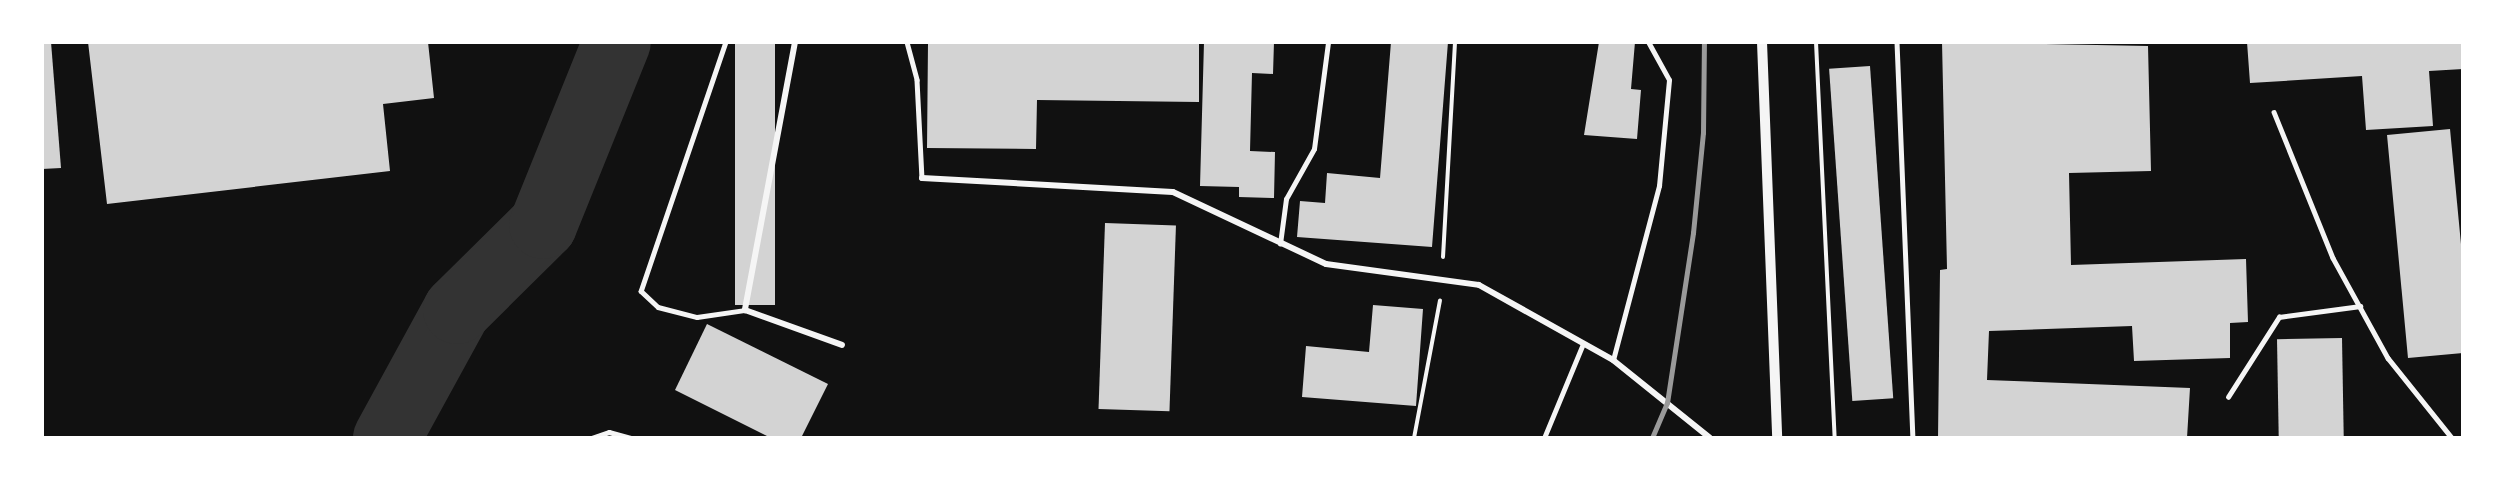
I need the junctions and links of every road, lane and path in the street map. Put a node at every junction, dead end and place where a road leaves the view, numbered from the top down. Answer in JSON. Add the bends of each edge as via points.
{"nodes":[{"id":1,"x":726,"y":42,"type":"edge"},
{"id":2,"x":795,"y":42,"type":"edge"},
{"id":3,"x":907,"y":42,"type":"edge"},
{"id":4,"x":1328,"y":42,"type":"edge"},
{"id":5,"x":1455,"y":42,"type":"edge"},
{"id":6,"x":1648,"y":42,"type":"edge"},
{"id":7,"x":1762,"y":42,"type":"edge"},
{"id":8,"x":1816,"y":42,"type":"edge"},
{"id":9,"x":1897,"y":42,"type":"edge"},
{"id":10,"x":2274,"y":112,"type":"dead end"},
{"id":11,"x":921,"y":178,"type":"joint"},
{"id":12,"x":1280,"y":244,"type":"junction"},
{"id":13,"x":1442,"y":278,"type":"junction"},
{"id":14,"x":2360,"y":306,"type":"junction"},
{"id":15,"x":745,"y":310,"type":"junction"},
{"id":16,"x":1583,"y":344,"type":"junction"},
{"id":17,"x":843,"y":345,"type":"dead end"},
{"id":18,"x":1613,"y":360,"type":"junction"},
{"id":19,"x":2228,"y":397,"type":"dead end"},
{"id":20,"x":592,"y":438,"type":"edge"},
{"id":21,"x":632,"y":438,"type":"edge"},
{"id":22,"x":1414,"y":438,"type":"edge"},
{"id":23,"x":1544,"y":438,"type":"edge"},
{"id":24,"x":1710,"y":438,"type":"edge"},
{"id":25,"x":1777,"y":438,"type":"edge"},
{"id":26,"x":1834,"y":438,"type":"edge"},
{"id":27,"x":1913,"y":438,"type":"edge"},
{"id":28,"x":2452,"y":438,"type":"edge"}],
"edges":[{"from":1,"to":15,"type":"lane","via":[[640,291],[658,307],[697,317]]},
{"from":2,"to":15,"type":"street"},
{"from":3,"to":11,"type":"lane","via":[[917,80]]},
{"from":4,"to":12,"type":"lane","via":[[1314,149],[1286,199]]},
{"from":5,"to":13,"type":"path"},
{"from":6,"to":18,"type":"lane","via":[[1669,80],[1659,186]]},
{"from":7,"to":25,"type":"street"},
{"from":8,"to":26,"type":"path"},
{"from":9,"to":27,"type":"lane"},
{"from":10,"to":14,"type":"lane","via":[[2333,258]]},
{"from":11,"to":12,"type":"street","via":[[1173,192]]},
{"from":12,"to":13,"type":"street","via":[[1326,264]]},
{"from":13,"to":16,"type":"street","via":[[1479,285]]},
{"from":13,"to":22,"type":"path","via":[[1437,330]]},
{"from":14,"to":19,"type":"lane","via":[[2279,317]]},
{"from":14,"to":28,"type":"lane","via":[[2388,358]]},
{"from":15,"to":17,"type":"street"},
{"from":16,"to":18,"type":"street"},
{"from":16,"to":23,"type":"lane"},
{"from":18,"to":24,"type":"street"},
{"from":20,"to":21,"type":"lane","via":[[609,432]]}]}
